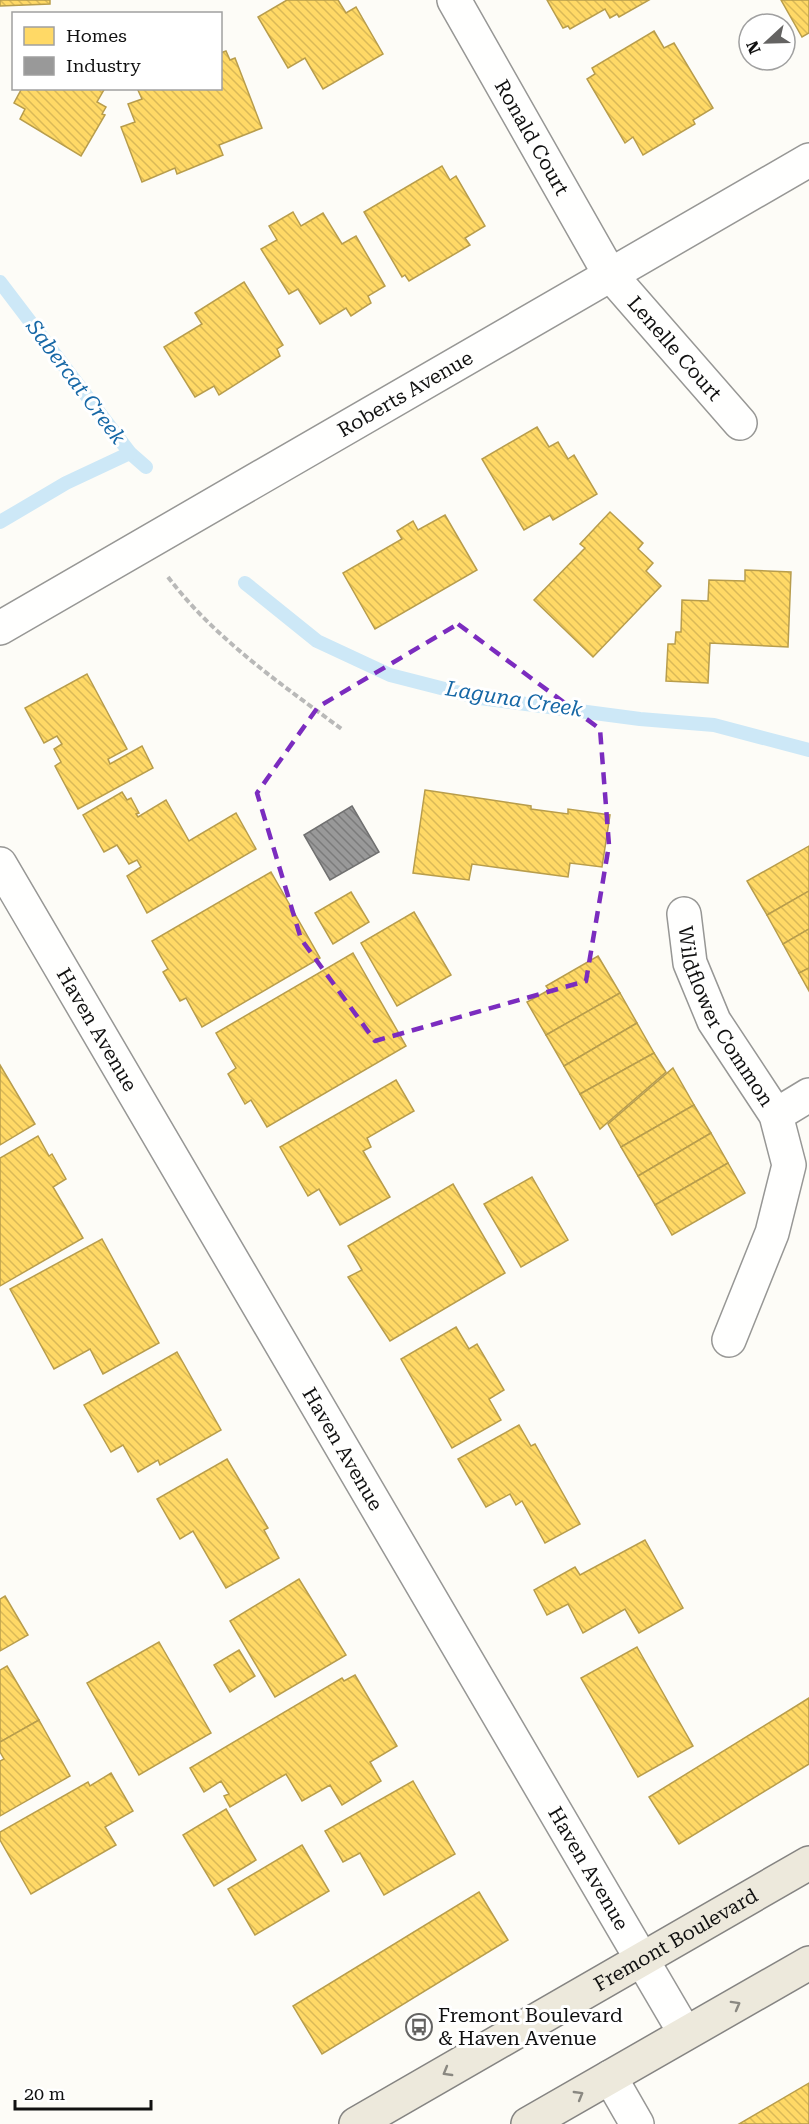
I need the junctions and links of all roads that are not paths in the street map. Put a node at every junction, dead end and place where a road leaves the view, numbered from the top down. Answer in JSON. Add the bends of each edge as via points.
{"nodes":[{"id":1,"x":454,"y":0,"type":"edge"},
{"id":2,"x":809,"y":160,"type":"edge"},
{"id":3,"x":609,"y":273,"type":"junction"},
{"id":4,"x":740,"y":423,"type":"dead end"},
{"id":5,"x":0,"y":628,"type":"edge"},
{"id":6,"x":0,"y":864,"type":"edge"},
{"id":7,"x":684,"y":914,"type":"dead end"},
{"id":8,"x":809,"y":1095,"type":"edge"},
{"id":9,"x":776,"y":1115,"type":"junction"},
{"id":10,"x":729,"y":1340,"type":"dead end"},
{"id":11,"x":809,"y":1863,"type":"edge"},
{"id":12,"x":643,"y":1959,"type":"junction"},
{"id":13,"x":809,"y":1963,"type":"edge"},
{"id":14,"x":685,"y":2033,"type":"junction"},
{"id":15,"x":610,"y":2077,"type":"junction"},
{"id":16,"x":356,"y":2124,"type":"edge"},
{"id":17,"x":528,"y":2124,"type":"edge"},
{"id":18,"x":637,"y":2124,"type":"edge"}],
"edges":[{"from":1,"to":3,"type":"street","name":"Ronald Court"},
{"from":2,"to":3,"type":"street","name":"Roberts Avenue"},
{"from":3,"to":4,"type":"street","name":"Lenelle Court"},
{"from":3,"to":5,"type":"street","name":"Roberts Avenue"},
{"from":6,"to":12,"type":"street","name":"Haven Avenue"},
{"from":7,"to":9,"type":"street","name":"Wildflower Common","via":[[690,963],[714,1022]]},
{"from":8,"to":9,"type":"street","name":"Wildflower Common"},
{"from":9,"to":10,"type":"street","name":"Wildflower Common","via":[[789,1165],[772,1233]]},
{"from":11,"to":12,"type":"main road","name":"Fremont Boulevard"},
{"from":12,"to":14,"type":"street","name":"Haven Avenue"},
{"from":12,"to":16,"type":"main road","name":"Fremont Boulevard","one_way":true},
{"from":14,"to":13,"type":"main road","one_way":true},
{"from":14,"to":15,"type":"main road"},
{"from":17,"to":15,"type":"main road","one_way":true},
{"from":15,"to":18,"type":"street"}]}
